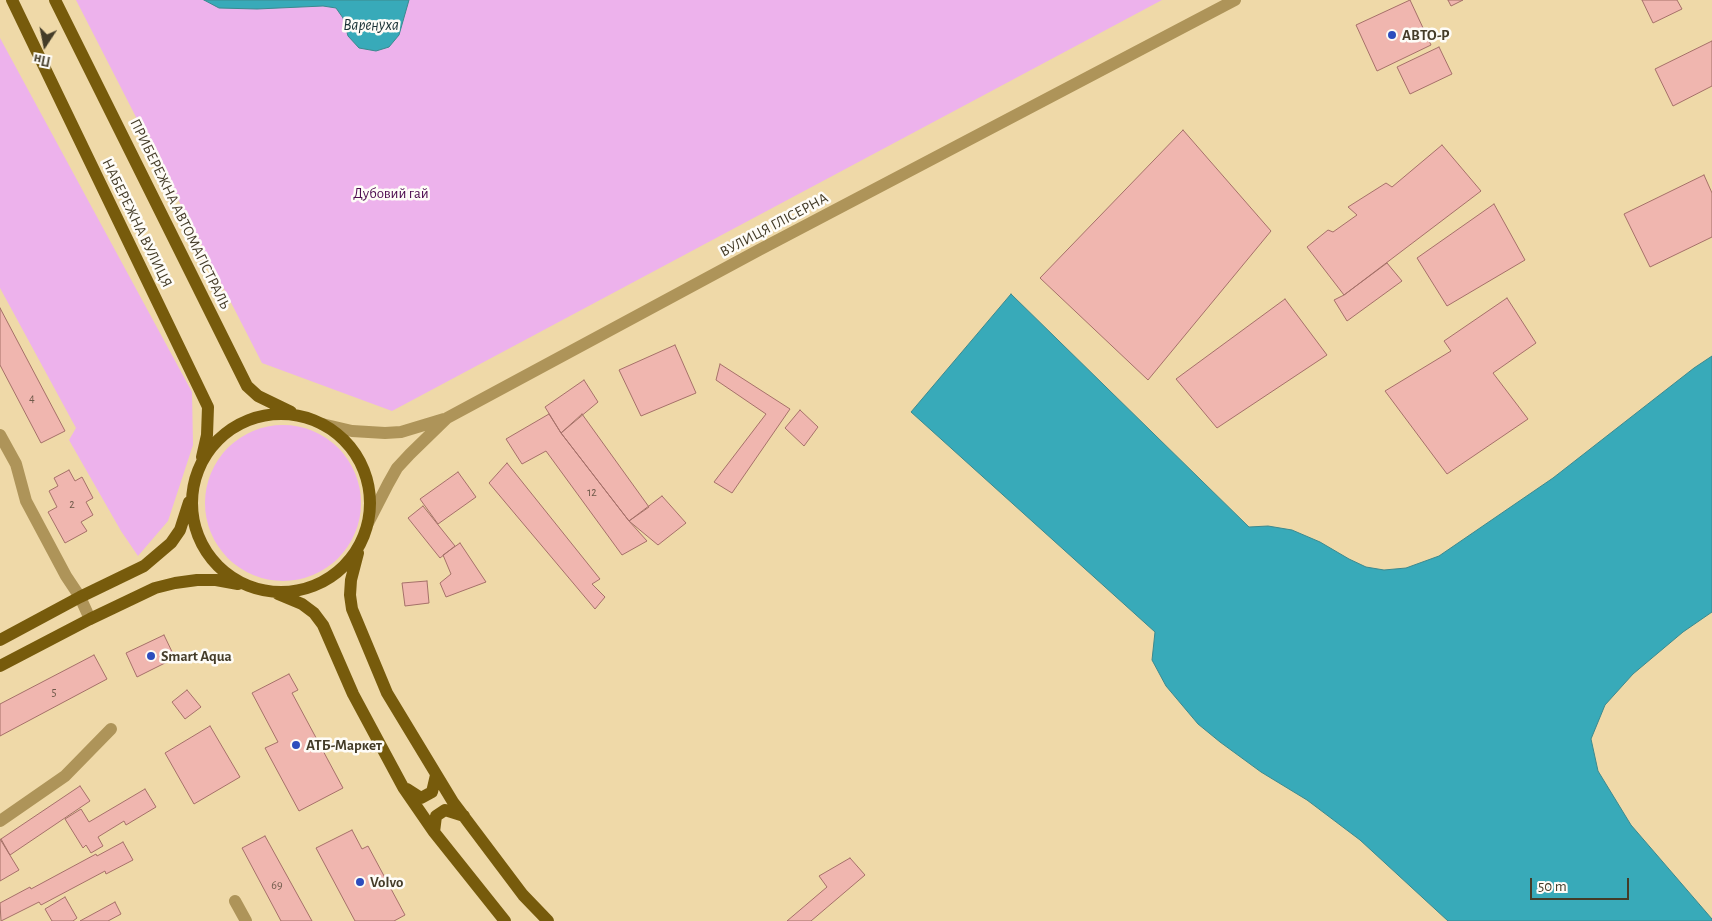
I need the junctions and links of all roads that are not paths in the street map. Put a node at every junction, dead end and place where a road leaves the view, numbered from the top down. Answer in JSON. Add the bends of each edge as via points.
{"nodes":[{"id":1,"x":12,"y":0,"type":"edge"},
{"id":2,"x":55,"y":0,"type":"edge"},
{"id":3,"x":1235,"y":0,"type":"edge"},
{"id":4,"x":303,"y":416,"type":"junction"},
{"id":5,"x":447,"y":418,"type":"junction"},
{"id":6,"x":322,"y":424,"type":"junction"},
{"id":7,"x":0,"y":435,"type":"edge"},
{"id":8,"x":200,"y":466,"type":"junction"},
{"id":9,"x":193,"y":485,"type":"junction"},
{"id":10,"x":368,"y":524,"type":"junction"},
{"id":11,"x":361,"y":542,"type":"junction"},
{"id":12,"x":248,"y":586,"type":"junction"},
{"id":13,"x":269,"y":591,"type":"junction"},
{"id":14,"x":80,"y":598,"type":"junction"},
{"id":15,"x":90,"y":619,"type":"junction"},
{"id":16,"x":0,"y":640,"type":"edge"},
{"id":17,"x":0,"y":666,"type":"edge"},
{"id":18,"x":111,"y":730,"type":"dead end"},
{"id":19,"x":436,"y":775,"type":"junction"},
{"id":20,"x":403,"y":787,"type":"junction"},
{"id":21,"x":464,"y":816,"type":"junction"},
{"id":22,"x":0,"y":821,"type":"edge"},
{"id":23,"x":434,"y":832,"type":"junction"},
{"id":24,"x":235,"y":902,"type":"dead end"},
{"id":25,"x":246,"y":921,"type":"edge"},
{"id":26,"x":504,"y":921,"type":"edge"},
{"id":27,"x":548,"y":921,"type":"edge"}],
"edges":[{"from":1,"to":8,"type":"main road","name":"НАБЕРЕЖНА ВУЛИЦЯ","via":[[208,407],[207,434]]},
{"from":2,"to":4,"type":"main road","name":"ПРИБЕРЕЖНА АВТОМАГІСТРАЛЬ","via":[[247,386],[258,396]]},
{"from":3,"to":5,"type":"street","name":"ВУЛИЦЯ ГЛІСЕРНА"},
{"from":4,"to":6,"type":"main road","name":"ПРИБЕРЕЖНА АВТОМАГІСТРАЛЬ"},
{"from":4,"to":8,"type":"main road","name":"ПРИБЕРЕЖНА АВТОМАГІСТРАЛЬ","via":[[282,414],[242,422],[210,448]]},
{"from":5,"to":6,"type":"street","via":[[401,432],[385,433],[352,431]]},
{"from":5,"to":10,"type":"street","name":"ВУЛИЦЯ ГЛІСЕРНА","via":[[397,468]]},
{"from":6,"to":10,"type":"main road","name":"ПРИБЕРЕЖНА АВТОМАГІСТРАЛЬ","via":[[352,449],[362,466],[370,504]]},
{"from":7,"to":14,"type":"street","via":[[16,464],[26,501]]},
{"from":8,"to":9,"type":"main road","name":"ПРИБЕРЕЖНА АВТОМАГІСТРАЛЬ"},
{"from":9,"to":12,"type":"main road","name":"ПРИБЕРЕЖНА АВТОМАГІСТРАЛЬ","via":[[194,526],[202,545],[229,576]]},
{"from":9,"to":14,"type":"main road","via":[[180,530],[171,543],[144,566]]},
{"from":10,"to":11,"type":"main road","name":"ПРИБЕРЕЖНА АВТОМАГІСТРАЛЬ"},
{"from":11,"to":13,"type":"main road","name":"ПРИБЕРЕЖНА АВТОМАГІСТРАЛЬ","via":[[349,560],[332,576],[291,592]]},
{"from":11,"to":19,"type":"main road","name":"ПРИБЕРЕЖНА АВТОМАГІСТРАЛЬ","via":[[351,580],[352,610],[387,693]]},
{"from":12,"to":13,"type":"main road","name":"ПРИБЕРЕЖНА АВТОМАГІСТРАЛЬ"},
{"from":12,"to":15,"type":"main road","via":[[216,580],[175,583],[154,588]]},
{"from":13,"to":20,"type":"main road","name":"ПРИБЕРЕЖНА АВТОМАГІСТРАЛЬ","via":[[291,598],[314,613]]},
{"from":14,"to":15,"type":"street"},
{"from":14,"to":16,"type":"main road"},
{"from":15,"to":17,"type":"main road"},
{"from":18,"to":22,"type":"street","via":[[65,776]]},
{"from":19,"to":20,"type":"main road","via":[[432,792],[421,798]]},
{"from":19,"to":21,"type":"main road","name":"ПРИБЕРЕЖНА АВТОМАГІСТРАЛЬ"},
{"from":20,"to":23,"type":"main road","name":"ПРИБЕРЕЖНА АВТОМАГІСТРАЛЬ"},
{"from":21,"to":23,"type":"main road","via":[[445,810],[436,816]]},
{"from":21,"to":27,"type":"main road","name":"ПРИБЕРЕЖНА АВТОМАГІСТРАЛЬ","via":[[523,896]]},
{"from":23,"to":26,"type":"main road","name":"ПРИБЕРЕЖНА АВТОМАГІСТРАЛЬ"},
{"from":24,"to":25,"type":"street"}]}
